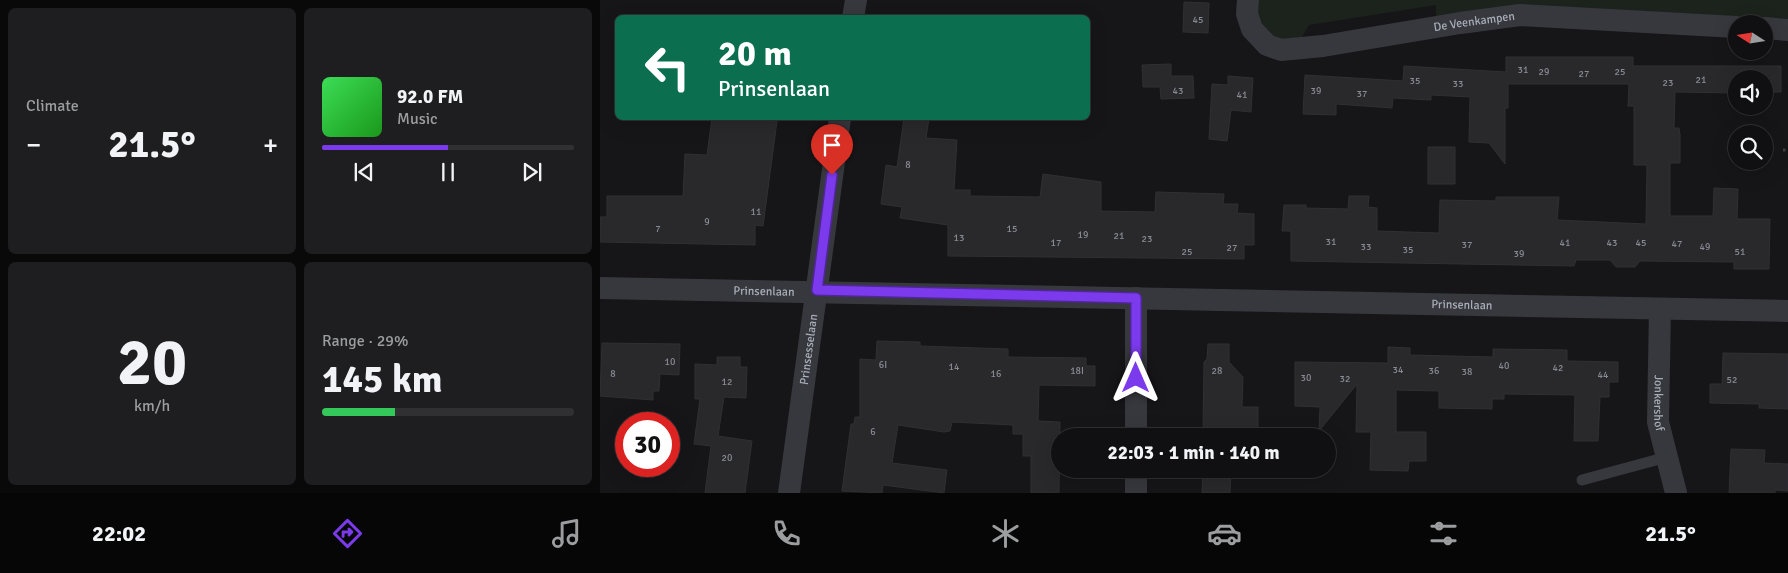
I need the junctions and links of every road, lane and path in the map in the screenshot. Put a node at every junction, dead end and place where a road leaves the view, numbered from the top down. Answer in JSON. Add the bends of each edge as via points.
{"nodes":[{"id":1,"x":856,"y":0,"type":"edge"},
{"id":2,"x":1248,"y":0,"type":"edge"},
{"id":3,"x":854,"y":15,"type":"edge"},
{"id":4,"x":1728,"y":27,"type":"edge"},
{"id":5,"x":1773,"y":29,"type":"edge"},
{"id":6,"x":1788,"y":30,"type":"edge"},
{"id":7,"x":840,"y":120,"type":"edge"},
{"id":8,"x":1783,"y":150,"type":"dead end"},
{"id":9,"x":1788,"y":150,"type":"edge"},
{"id":10,"x":600,"y":288,"type":"edge"},
{"id":11,"x":817,"y":290,"type":"junction"},
{"id":12,"x":1136,"y":298,"type":"junction"},
{"id":13,"x":1660,"y":309,"type":"junction"},
{"id":14,"x":1788,"y":311,"type":"edge"},
{"id":15,"x":1136,"y":428,"type":"edge"},
{"id":16,"x":1667,"y":457,"type":"junction"},
{"id":17,"x":1136,"y":478,"type":"edge"},
{"id":18,"x":1582,"y":480,"type":"dead end"},
{"id":19,"x":790,"y":493,"type":"edge"},
{"id":20,"x":1136,"y":493,"type":"edge"},
{"id":21,"x":1676,"y":493,"type":"edge"}],
"edges":[{"from":1,"to":3,"type":"street"},
{"from":2,"to":4,"type":"street","name":"De Veenkampen","via":[[1247,14],[1252,29],[1267,45],[1281,50],[1520,16]]},
{"from":5,"to":6,"type":"street"},
{"from":7,"to":11,"type":"street","name":"Prinsesselaan"},
{"from":8,"to":9,"type":"path"},
{"from":10,"to":11,"type":"street","name":"Prinsenlaan"},
{"from":11,"to":12,"type":"street","name":"Prinsenlaan"},
{"from":11,"to":19,"type":"street","name":"Prinsesselaan"},
{"from":12,"to":13,"type":"street","name":"Prinsenlaan"},
{"from":12,"to":15,"type":"street"},
{"from":13,"to":14,"type":"street","name":"Prinsenlaan"},
{"from":13,"to":16,"type":"street","name":"Jonkershof","via":[[1658,422]]},
{"from":16,"to":18,"type":"lane"},
{"from":16,"to":21,"type":"street","name":"Jonkershof"},
{"from":17,"to":20,"type":"street"}]}
